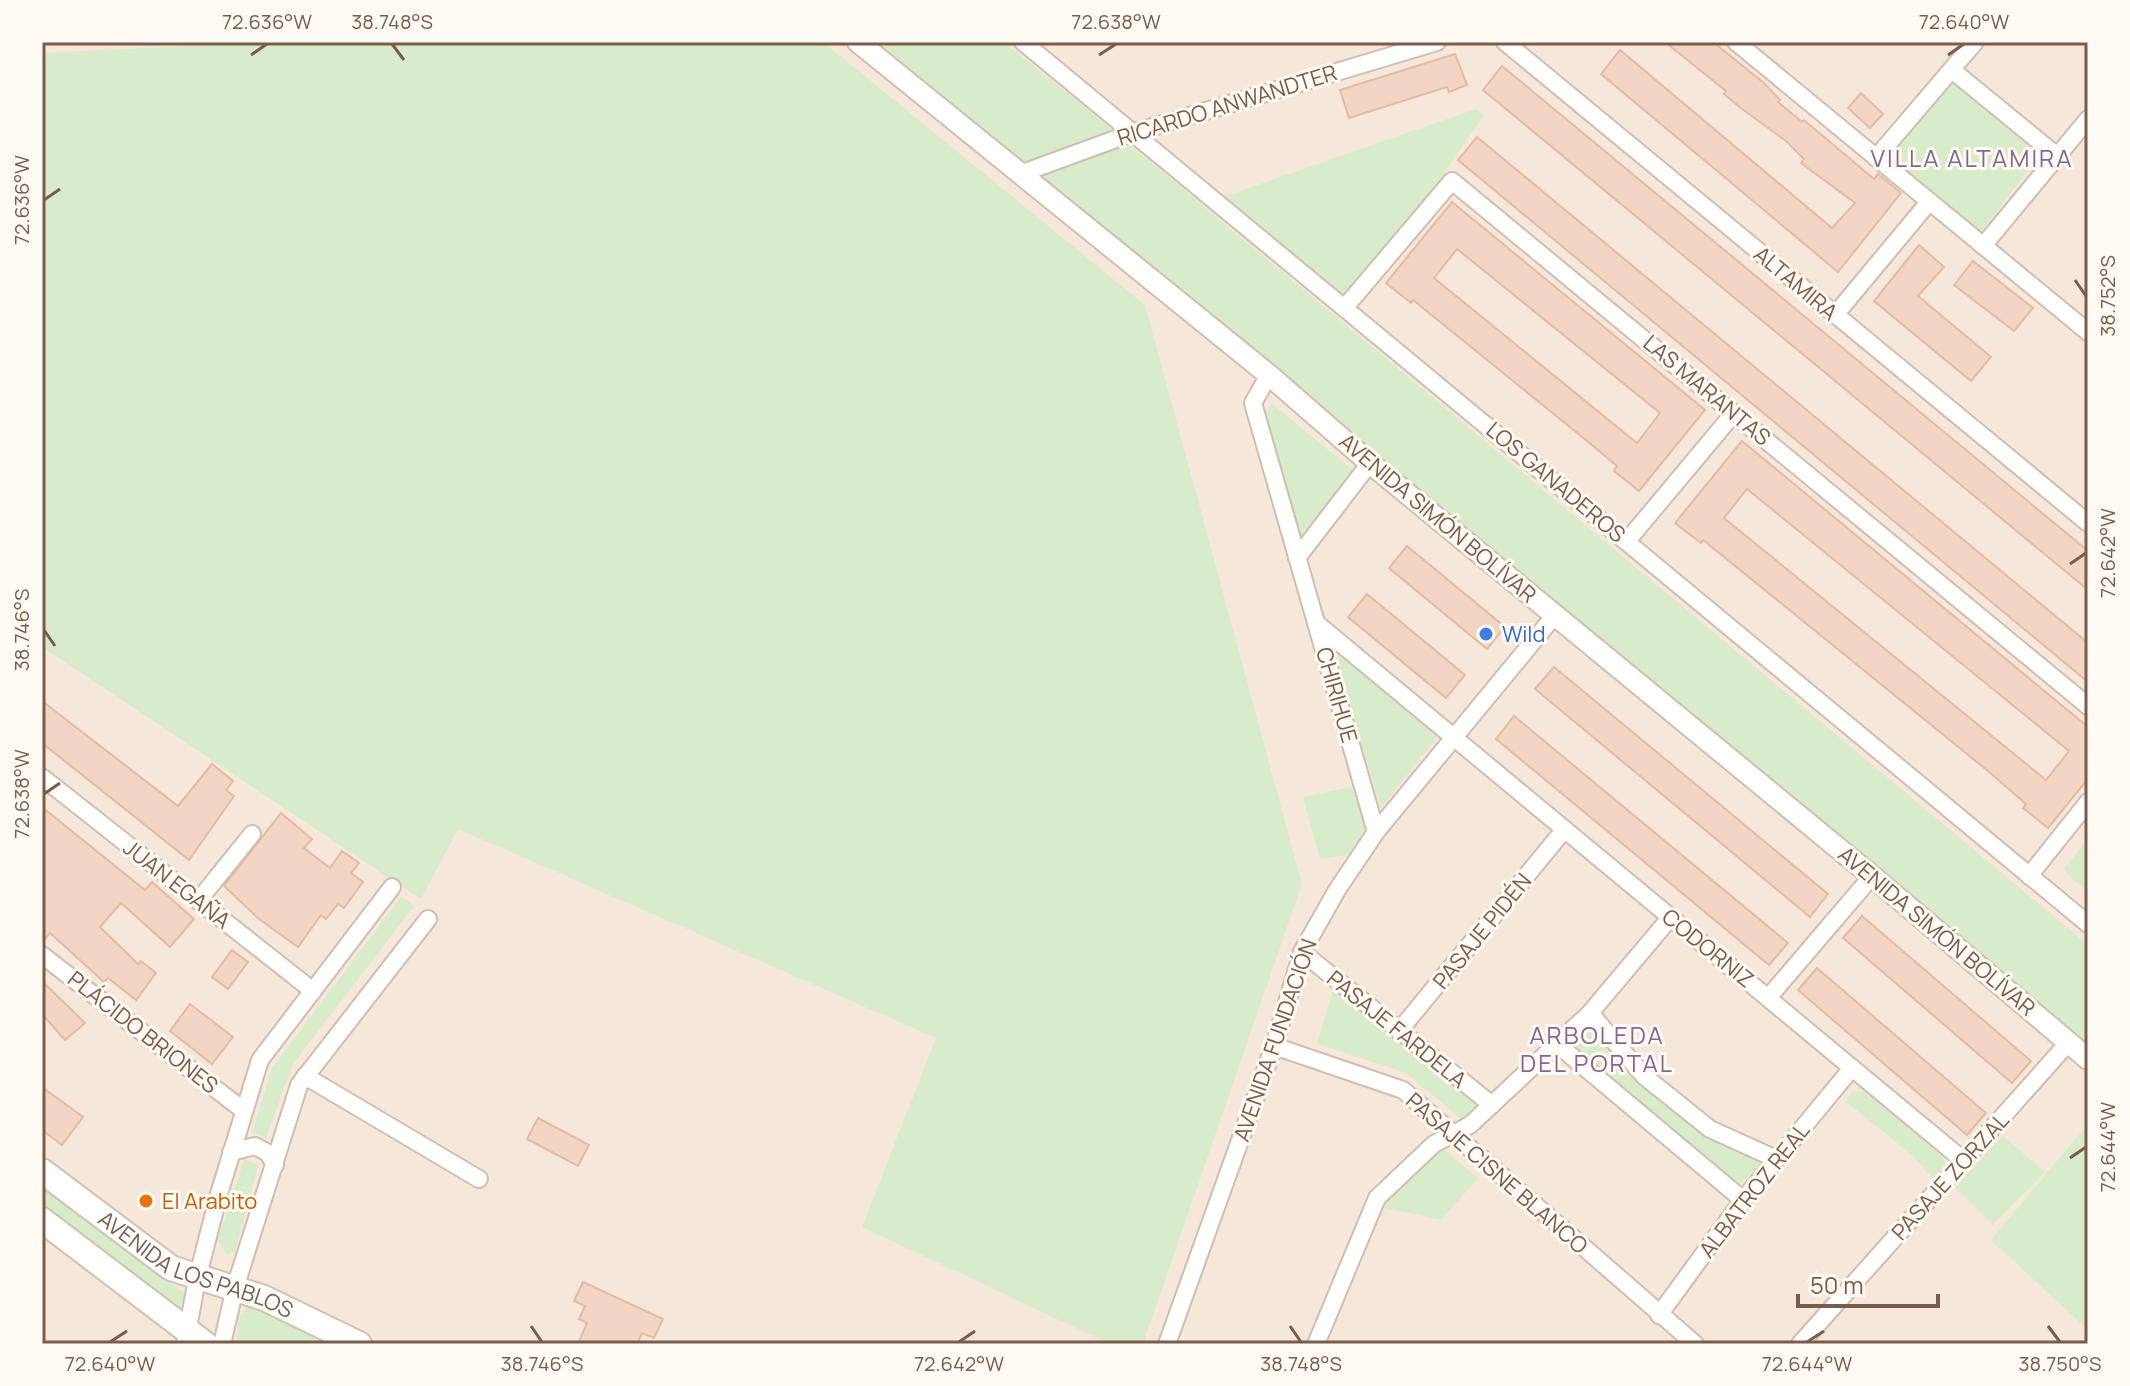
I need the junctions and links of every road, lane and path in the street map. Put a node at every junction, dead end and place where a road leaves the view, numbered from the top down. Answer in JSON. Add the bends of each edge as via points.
{"nodes":[{"id":1,"x":858,"y":42,"type":"edge"},
{"id":2,"x":1023,"y":42,"type":"edge"},
{"id":3,"x":1437,"y":42,"type":"edge"},
{"id":4,"x":1505,"y":42,"type":"edge"},
{"id":5,"x":1736,"y":42,"type":"edge"},
{"id":6,"x":1975,"y":42,"type":"edge"},
{"id":7,"x":1952,"y":70,"type":"junction"},
{"id":8,"x":2088,"y":119,"type":"edge"},
{"id":9,"x":1132,"y":133,"type":"junction"},
{"id":10,"x":2057,"y":156,"type":"junction"},
{"id":11,"x":1876,"y":158,"type":"junction"},
{"id":12,"x":1020,"y":174,"type":"junction"},
{"id":13,"x":1929,"y":202,"type":"junction"},
{"id":14,"x":1983,"y":246,"type":"junction"},
{"id":15,"x":1346,"y":306,"type":"junction"},
{"id":16,"x":1835,"y":315,"type":"junction"},
{"id":17,"x":2088,"y":332,"type":"edge"},
{"id":18,"x":1269,"y":375,"type":"junction"},
{"id":19,"x":1734,"y":413,"type":"junction"},
{"id":20,"x":1370,"y":463,"type":"junction"},
{"id":21,"x":2088,"y":523,"type":"edge"},
{"id":22,"x":1627,"y":541,"type":"junction"},
{"id":23,"x":1297,"y":558,"type":"junction"},
{"id":24,"x":1555,"y":615,"type":"junction"},
{"id":25,"x":1316,"y":623,"type":"junction"},
{"id":26,"x":2088,"y":706,"type":"edge"},
{"id":27,"x":1453,"y":736,"type":"junction"},
{"id":28,"x":42,"y":777,"type":"edge"},
{"id":29,"x":2088,"y":802,"type":"edge"},
{"id":30,"x":1564,"y":830,"type":"junction"},
{"id":31,"x":1376,"y":832,"type":"junction"},
{"id":32,"x":252,"y":834,"type":"dead end"},
{"id":33,"x":1872,"y":876,"type":"junction"},
{"id":34,"x":2029,"y":876,"type":"junction"},
{"id":35,"x":392,"y":887,"type":"dead end"},
{"id":36,"x":198,"y":901,"type":"junction"},
{"id":37,"x":1670,"y":918,"type":"junction"},
{"id":38,"x":428,"y":919,"type":"dead end"},
{"id":39,"x":2088,"y":924,"type":"edge"},
{"id":40,"x":1302,"y":952,"type":"junction"},
{"id":41,"x":42,"y":955,"type":"edge"},
{"id":42,"x":313,"y":991,"type":"junction"},
{"id":43,"x":1768,"y":998,"type":"junction"},
{"id":44,"x":1590,"y":1013,"type":"junction"},
{"id":45,"x":1399,"y":1031,"type":"junction"},
{"id":46,"x":2068,"y":1043,"type":"junction"},
{"id":47,"x":1557,"y":1044,"type":"junction"},
{"id":48,"x":1274,"y":1046,"type":"junction"},
{"id":49,"x":2088,"y":1059,"type":"edge"},
{"id":50,"x":1852,"y":1068,"type":"junction"},
{"id":51,"x":305,"y":1076,"type":"junction"},
{"id":52,"x":1492,"y":1105,"type":"junction"},
{"id":53,"x":243,"y":1110,"type":"junction"},
{"id":54,"x":1452,"y":1135,"type":"junction"},
{"id":55,"x":231,"y":1152,"type":"junction"},
{"id":56,"x":1776,"y":1159,"type":"junction"},
{"id":57,"x":1963,"y":1160,"type":"junction"},
{"id":58,"x":275,"y":1165,"type":"junction"},
{"id":59,"x":42,"y":1171,"type":"edge"},
{"id":60,"x":479,"y":1179,"type":"dead end"},
{"id":61,"x":1743,"y":1200,"type":"junction"},
{"id":62,"x":42,"y":1220,"type":"edge"},
{"id":63,"x":197,"y":1279,"type":"junction"},
{"id":64,"x":235,"y":1288,"type":"junction"},
{"id":65,"x":1659,"y":1315,"type":"junction"},
{"id":66,"x":192,"y":1341,"type":"edge"},
{"id":67,"x":222,"y":1344,"type":"edge"},
{"id":68,"x":359,"y":1344,"type":"edge"},
{"id":69,"x":1167,"y":1344,"type":"edge"},
{"id":70,"x":1316,"y":1344,"type":"edge"},
{"id":71,"x":1695,"y":1344,"type":"edge"},
{"id":72,"x":1800,"y":1344,"type":"edge"}],
"edges":[{"from":1,"to":12,"type":"street","name":"AVENIDA SIMÓN BOLÍVAR"},
{"from":2,"to":9,"type":"street","name":"LOS GANADEROS"},
{"from":3,"to":9,"type":"street","name":"RICARDO ANWANDTER"},
{"from":4,"to":16,"type":"street","name":"ALTAMIRA"},
{"from":5,"to":11,"type":"street"},
{"from":6,"to":7,"type":"street"},
{"from":7,"to":10,"type":"street"},
{"from":7,"to":11,"type":"street"},
{"from":8,"to":10,"type":"street"},
{"from":9,"to":12,"type":"street","name":"RICARDO ANWANDTER"},
{"from":9,"to":15,"type":"street","name":"LOS GANADEROS"},
{"from":10,"to":14,"type":"street"},
{"from":11,"to":13,"type":"street"},
{"from":12,"to":18,"type":"street","name":"AVENIDA SIMÓN BOLÍVAR"},
{"from":13,"to":14,"type":"street"},
{"from":13,"to":16,"type":"street"},
{"from":14,"to":17,"type":"street"},
{"from":15,"to":19,"type":"street","name":"LAS MARANTAS","via":[[1452,181]]},
{"from":15,"to":22,"type":"street","name":"LOS GANADEROS"},
{"from":16,"to":21,"type":"street","name":"ALTAMIRA"},
{"from":18,"to":20,"type":"street","name":"AVENIDA SIMÓN BOLÍVAR"},
{"from":18,"to":23,"type":"street","name":"CHIRIHUE","via":[[1253,403]]},
{"from":19,"to":22,"type":"street"},
{"from":19,"to":26,"type":"street","name":"LAS MARANTAS"},
{"from":20,"to":23,"type":"street"},
{"from":20,"to":24,"type":"street","name":"AVENIDA SIMÓN BOLÍVAR"},
{"from":22,"to":34,"type":"street","name":"LOS GANADEROS"},
{"from":23,"to":25,"type":"street","name":"CHIRIHUE"},
{"from":24,"to":27,"type":"street","name":"AVENIDA FUNDACIÓN"},
{"from":24,"to":33,"type":"street","name":"AVENIDA SIMÓN BOLÍVAR"},
{"from":25,"to":27,"type":"street","name":"CODORNIZ"},
{"from":25,"to":31,"type":"street","name":"CHIRIHUE"},
{"from":27,"to":30,"type":"street","name":"CODORNIZ"},
{"from":27,"to":31,"type":"street","name":"AVENIDA FUNDACIÓN"},
{"from":28,"to":36,"type":"street","name":"JUAN EGAÑA"},
{"from":29,"to":34,"type":"street"},
{"from":30,"to":37,"type":"street","name":"CODORNIZ"},
{"from":30,"to":45,"type":"street","name":"PASAJE PIDÉN"},
{"from":31,"to":40,"type":"street","name":"AVENIDA FUNDACIÓN"},
{"from":32,"to":36,"type":"street"},
{"from":33,"to":43,"type":"street"},
{"from":33,"to":46,"type":"street","name":"AVENIDA SIMÓN BOLÍVAR"},
{"from":34,"to":39,"type":"street","name":"LOS GANADEROS"},
{"from":35,"to":42,"type":"street"},
{"from":36,"to":42,"type":"street","name":"JUAN EGAÑA"},
{"from":37,"to":43,"type":"street","name":"CODORNIZ"},
{"from":37,"to":44,"type":"street"},
{"from":38,"to":51,"type":"street"},
{"from":40,"to":45,"type":"street","name":"PASAJE FARDELA"},
{"from":40,"to":48,"type":"street","name":"AVENIDA FUNDACIÓN"},
{"from":41,"to":53,"type":"street","name":"PLÁCIDO BRIONES"},
{"from":42,"to":53,"type":"street","via":[[267,1049]]},
{"from":43,"to":50,"type":"street","name":"CODORNIZ"},
{"from":44,"to":47,"type":"street"},
{"from":44,"to":56,"type":"street","via":[[1644,1076],[1710,1129]]},
{"from":45,"to":52,"type":"street","name":"PASAJE FARDELA"},
{"from":46,"to":49,"type":"street","name":"AVENIDA SIMÓN BOLÍVAR"},
{"from":46,"to":57,"type":"street","name":"PASAJE ZORZAL"},
{"from":47,"to":52,"type":"street"},
{"from":47,"to":61,"type":"street"},
{"from":48,"to":54,"type":"street","name":"PASAJE CISNE BLANCO","via":[[1403,1090]]},
{"from":48,"to":69,"type":"street","name":"AVENIDA FUNDACIÓN"},
{"from":50,"to":56,"type":"street","name":"ALBATROZ REAL"},
{"from":50,"to":57,"type":"street","name":"CODORNIZ"},
{"from":51,"to":58,"type":"street"},
{"from":51,"to":60,"type":"street"},
{"from":52,"to":54,"type":"street"},
{"from":53,"to":55,"type":"street"},
{"from":54,"to":65,"type":"street","name":"PASAJE CISNE BLANCO"},
{"from":54,"to":70,"type":"street","via":[[1434,1144],[1377,1198]]},
{"from":55,"to":58,"type":"street","via":[[255,1146]]},
{"from":55,"to":63,"type":"street"},
{"from":56,"to":61,"type":"street","name":"ALBATROZ REAL"},
{"from":57,"to":72,"type":"street","name":"PASAJE ZORZAL"},
{"from":58,"to":64,"type":"street"},
{"from":59,"to":63,"type":"main road","name":"AVENIDA LOS PABLOS","via":[[163,1264]]},
{"from":61,"to":65,"type":"street","name":"ALBATROZ REAL"},
{"from":62,"to":66,"type":"main road","name":"AVENIDA LOS PABLOS"},
{"from":63,"to":64,"type":"main road","name":"AVENIDA LOS PABLOS"},
{"from":63,"to":66,"type":"street"},
{"from":64,"to":67,"type":"street"},
{"from":64,"to":68,"type":"main road","name":"AVENIDA LOS PABLOS"},
{"from":65,"to":71,"type":"street","name":"PASAJE CISNE BLANCO"}]}
